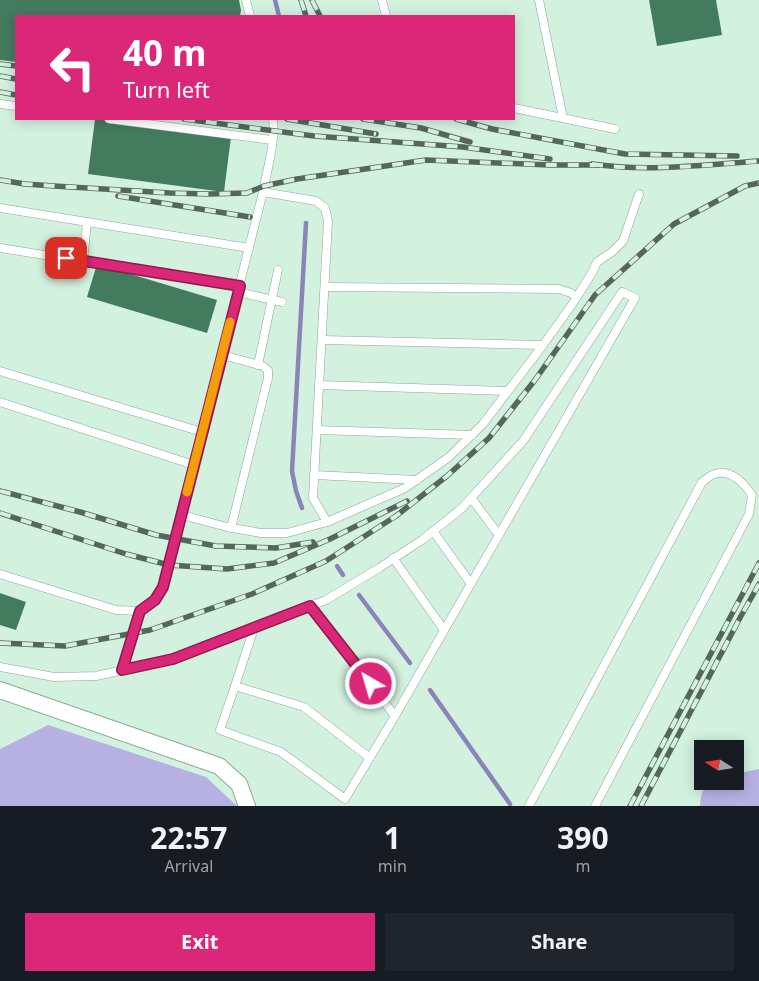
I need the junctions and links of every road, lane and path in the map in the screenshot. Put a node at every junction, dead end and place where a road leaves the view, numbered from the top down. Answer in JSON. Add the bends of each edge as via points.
{"nodes":[{"id":1,"x":246,"y":0,"type":"edge"},
{"id":2,"x":382,"y":0,"type":"edge"},
{"id":3,"x":539,"y":0,"type":"edge"},
{"id":4,"x":250,"y":15,"type":"edge"},
{"id":5,"x":386,"y":15,"type":"edge"},
{"id":6,"x":0,"y":104,"type":"edge"},
{"id":7,"x":15,"y":106,"type":"edge"},
{"id":8,"x":515,"y":108,"type":"edge"},
{"id":9,"x":563,"y":118,"type":"junction"},
{"id":10,"x":117,"y":120,"type":"edge"},
{"id":11,"x":273,"y":120,"type":"edge"},
{"id":12,"x":615,"y":129,"type":"dead end"},
{"id":13,"x":272,"y":140,"type":"junction"},
{"id":14,"x":263,"y":192,"type":"junction"},
{"id":15,"x":639,"y":194,"type":"dead end"},
{"id":16,"x":0,"y":208,"type":"edge"},
{"id":17,"x":88,"y":222,"type":"junction"},
{"id":18,"x":0,"y":248,"type":"edge"},
{"id":19,"x":249,"y":248,"type":"junction"},
{"id":20,"x":83,"y":261,"type":"junction"},
{"id":21,"x":278,"y":270,"type":"dead end"},
{"id":22,"x":325,"y":288,"type":"junction"},
{"id":23,"x":239,"y":289,"type":"junction"},
{"id":24,"x":576,"y":297,"type":"junction"},
{"id":25,"x":272,"y":300,"type":"junction"},
{"id":26,"x":282,"y":302,"type":"dead end"},
{"id":27,"x":322,"y":340,"type":"junction"},
{"id":28,"x":543,"y":346,"type":"junction"},
{"id":29,"x":222,"y":355,"type":"junction"},
{"id":30,"x":258,"y":365,"type":"junction"},
{"id":31,"x":0,"y":371,"type":"edge"},
{"id":32,"x":320,"y":385,"type":"junction"},
{"id":33,"x":508,"y":391,"type":"junction"},
{"id":34,"x":0,"y":402,"type":"edge"},
{"id":35,"x":317,"y":430,"type":"junction"},
{"id":36,"x":202,"y":432,"type":"junction"},
{"id":37,"x":472,"y":435,"type":"junction"},
{"id":38,"x":194,"y":464,"type":"junction"},
{"id":39,"x":314,"y":475,"type":"junction"},
{"id":40,"x":417,"y":480,"type":"junction"},
{"id":41,"x":471,"y":498,"type":"junction"},
{"id":42,"x":182,"y":515,"type":"junction"},
{"id":43,"x":326,"y":522,"type":"junction"},
{"id":44,"x":231,"y":528,"type":"junction"},
{"id":45,"x":433,"y":531,"type":"junction"},
{"id":46,"x":499,"y":536,"type":"junction"},
{"id":47,"x":393,"y":558,"type":"junction"},
{"id":48,"x":0,"y":574,"type":"edge"},
{"id":49,"x":471,"y":584,"type":"junction"},
{"id":50,"x":310,"y":606,"type":"junction"},
{"id":51,"x":140,"y":611,"type":"junction"},
{"id":52,"x":254,"y":628,"type":"junction"},
{"id":53,"x":444,"y":630,"type":"junction"},
{"id":54,"x":0,"y":667,"type":"edge"},
{"id":55,"x":122,"y":670,"type":"junction"},
{"id":56,"x":235,"y":686,"type":"junction"},
{"id":57,"x":0,"y":690,"type":"edge"},
{"id":58,"x":395,"y":716,"type":"junction"},
{"id":59,"x":370,"y":758,"type":"junction"},
{"id":60,"x":247,"y":806,"type":"edge"},
{"id":61,"x":529,"y":806,"type":"edge"},
{"id":62,"x":594,"y":806,"type":"edge"}],
"edges":[{"from":1,"to":4,"type":"lane"},
{"from":2,"to":5,"type":"lane"},
{"from":3,"to":9,"type":"lane"},
{"from":6,"to":7,"type":"lane"},
{"from":8,"to":9,"type":"lane"},
{"from":9,"to":12,"type":"lane"},
{"from":10,"to":13,"type":"lane"},
{"from":11,"to":13,"type":"lane"},
{"from":13,"to":14,"type":"lane"},
{"from":14,"to":19,"type":"lane"},
{"from":14,"to":22,"type":"lane","via":[[316,201],[325,208],[328,220]]},
{"from":15,"to":24,"type":"lane","via":[[623,241],[597,262]]},
{"from":16,"to":17,"type":"lane"},
{"from":17,"to":19,"type":"lane"},
{"from":17,"to":20,"type":"lane"},
{"from":18,"to":20,"type":"lane"},
{"from":19,"to":23,"type":"lane"},
{"from":20,"to":23,"type":"lane"},
{"from":21,"to":25,"type":"lane"},
{"from":22,"to":24,"type":"lane","via":[[559,289]]},
{"from":22,"to":27,"type":"lane"},
{"from":23,"to":25,"type":"lane"},
{"from":23,"to":29,"type":"lane"},
{"from":24,"to":28,"type":"lane"},
{"from":25,"to":26,"type":"lane"},
{"from":25,"to":30,"type":"lane"},
{"from":27,"to":28,"type":"lane"},
{"from":27,"to":32,"type":"lane"},
{"from":28,"to":33,"type":"lane"},
{"from":29,"to":30,"type":"lane"},
{"from":29,"to":36,"type":"lane"},
{"from":30,"to":44,"type":"lane","via":[[268,370],[268,378]]},
{"from":31,"to":36,"type":"lane"},
{"from":32,"to":33,"type":"lane"},
{"from":32,"to":35,"type":"lane"},
{"from":33,"to":37,"type":"lane"},
{"from":34,"to":38,"type":"lane"},
{"from":35,"to":37,"type":"lane"},
{"from":35,"to":39,"type":"lane"},
{"from":36,"to":38,"type":"lane"},
{"from":37,"to":40,"type":"lane"},
{"from":38,"to":42,"type":"lane"},
{"from":39,"to":40,"type":"lane"},
{"from":39,"to":43,"type":"lane","via":[[313,498]]},
{"from":40,"to":43,"type":"lane"},
{"from":41,"to":45,"type":"lane"},
{"from":41,"to":46,"type":"lane"},
{"from":41,"to":46,"type":"lane","via":[[523,441],[622,292],[635,298]]},
{"from":42,"to":44,"type":"lane"},
{"from":42,"to":51,"type":"lane","via":[[163,587],[155,600]]},
{"from":43,"to":44,"type":"lane","via":[[287,533]]},
{"from":45,"to":47,"type":"lane"},
{"from":45,"to":49,"type":"lane"},
{"from":46,"to":49,"type":"lane"},
{"from":47,"to":50,"type":"lane","via":[[326,600]]},
{"from":47,"to":53,"type":"lane"},
{"from":48,"to":51,"type":"lane","via":[[116,610]]},
{"from":49,"to":53,"type":"lane"},
{"from":50,"to":52,"type":"lane"},
{"from":50,"to":58,"type":"lane"},
{"from":51,"to":55,"type":"lane"},
{"from":52,"to":55,"type":"lane","via":[[173,659]]},
{"from":52,"to":56,"type":"lane"},
{"from":53,"to":58,"type":"lane"},
{"from":54,"to":55,"type":"lane","via":[[54,677],[96,676]]},
{"from":56,"to":59,"type":"lane","via":[[304,708]]},
{"from":56,"to":59,"type":"lane","via":[[220,730],[281,752],[345,799]]},
{"from":57,"to":60,"type":"street","via":[[219,766],[239,784]]},
{"from":58,"to":59,"type":"lane"},
{"from":61,"to":62,"type":"lane","via":[[702,482],[713,474],[734,476],[752,495],[749,514]]}]}
